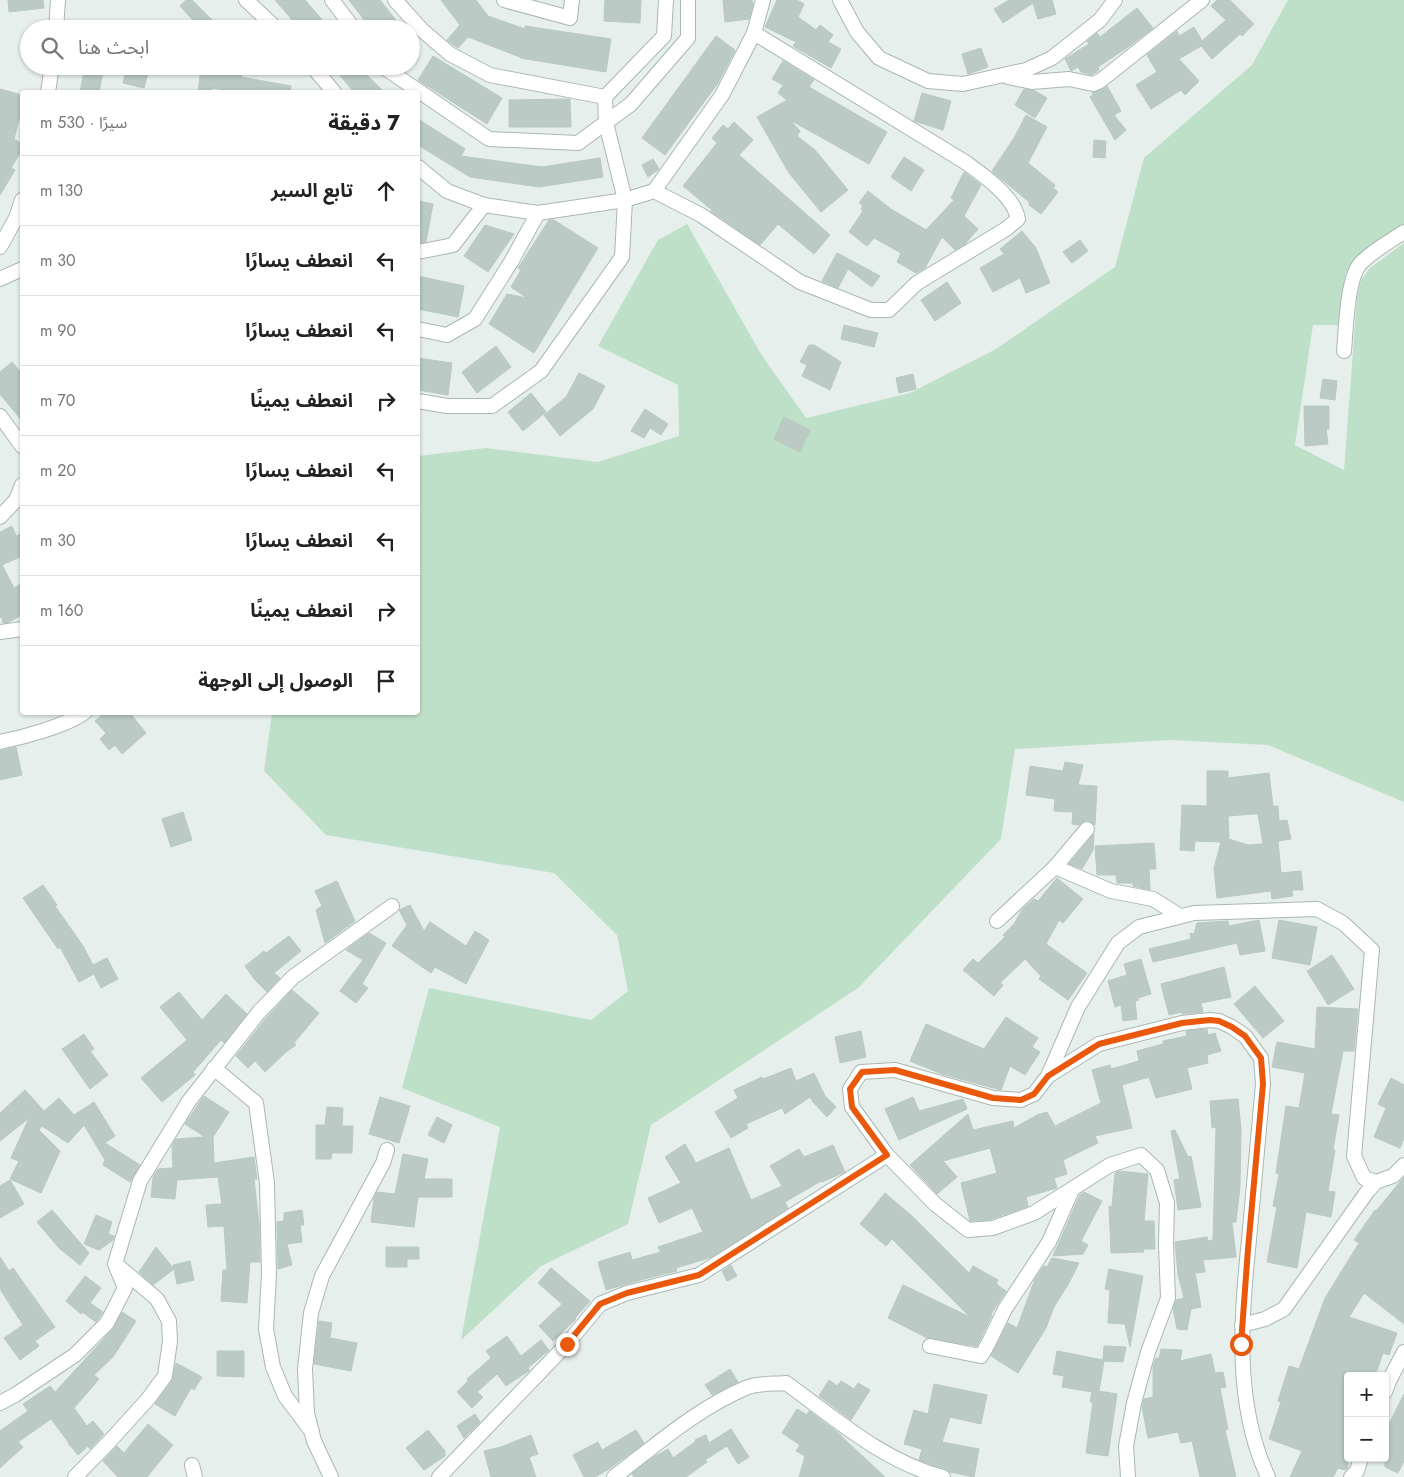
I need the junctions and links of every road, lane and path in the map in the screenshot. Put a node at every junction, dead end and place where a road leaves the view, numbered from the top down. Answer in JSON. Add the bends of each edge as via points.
{"nodes":[{"id":1,"x":58,"y":0,"type":"edge"},
{"id":2,"x":246,"y":0,"type":"edge"},
{"id":3,"x":332,"y":0,"type":"edge"},
{"id":4,"x":396,"y":0,"type":"edge"},
{"id":5,"x":504,"y":0,"type":"edge"},
{"id":6,"x":572,"y":0,"type":"edge"},
{"id":7,"x":666,"y":0,"type":"edge"},
{"id":8,"x":688,"y":0,"type":"edge"},
{"id":9,"x":762,"y":0,"type":"edge"},
{"id":10,"x":840,"y":0,"type":"edge"},
{"id":11,"x":1115,"y":0,"type":"edge"},
{"id":12,"x":1202,"y":0,"type":"edge"},
{"id":13,"x":57,"y":20,"type":"edge"},
{"id":14,"x":267,"y":20,"type":"edge"},
{"id":15,"x":347,"y":20,"type":"edge"},
{"id":16,"x":413,"y":20,"type":"edge"},
{"id":17,"x":420,"y":28,"type":"edge"},
{"id":18,"x":754,"y":33,"type":"junction"},
{"id":19,"x":1052,"y":58,"type":"junction"},
{"id":20,"x":51,"y":75,"type":"edge"},
{"id":21,"x":320,"y":75,"type":"edge"},
{"id":22,"x":395,"y":75,"type":"edge"},
{"id":23,"x":1002,"y":76,"type":"junction"},
{"id":24,"x":1069,"y":78,"type":"junction"},
{"id":25,"x":48,"y":90,"type":"edge"},
{"id":26,"x":332,"y":90,"type":"edge"},
{"id":27,"x":418,"y":90,"type":"edge"},
{"id":28,"x":420,"y":92,"type":"edge"},
{"id":29,"x":605,"y":97,"type":"junction"},
{"id":30,"x":606,"y":123,"type":"junction"},
{"id":31,"x":420,"y":169,"type":"edge"},
{"id":32,"x":654,"y":190,"type":"junction"},
{"id":33,"x":625,"y":200,"type":"junction"},
{"id":34,"x":484,"y":205,"type":"junction"},
{"id":35,"x":20,"y":206,"type":"edge"},
{"id":36,"x":538,"y":213,"type":"junction"},
{"id":37,"x":1404,"y":232,"type":"edge"},
{"id":38,"x":0,"y":247,"type":"edge"},
{"id":39,"x":420,"y":252,"type":"edge"},
{"id":40,"x":20,"y":271,"type":"edge"},
{"id":41,"x":0,"y":278,"type":"edge"},
{"id":42,"x":420,"y":329,"type":"edge"},
{"id":43,"x":1344,"y":351,"type":"dead end"},
{"id":44,"x":420,"y":401,"type":"edge"},
{"id":45,"x":0,"y":416,"type":"edge"},
{"id":46,"x":20,"y":443,"type":"edge"},
{"id":47,"x":20,"y":490,"type":"edge"},
{"id":48,"x":0,"y":517,"type":"edge"},
{"id":49,"x":20,"y":629,"type":"edge"},
{"id":50,"x":0,"y":632,"type":"edge"},
{"id":51,"x":82,"y":715,"type":"edge"},
{"id":52,"x":0,"y":742,"type":"edge"},
{"id":53,"x":1087,"y":829,"type":"dead end"},
{"id":54,"x":1056,"y":867,"type":"junction"},
{"id":55,"x":392,"y":906,"type":"dead end"},
{"id":56,"x":1180,"y":916,"type":"junction"},
{"id":57,"x":997,"y":921,"type":"dead end"},
{"id":58,"x":214,"y":1068,"type":"junction"},
{"id":59,"x":1048,"y":1076,"type":"junction"},
{"id":60,"x":387,"y":1150,"type":"dead end"},
{"id":61,"x":887,"y":1155,"type":"junction"},
{"id":62,"x":1404,"y":1165,"type":"edge"},
{"id":63,"x":1369,"y":1184,"type":"junction"},
{"id":64,"x":1072,"y":1190,"type":"junction"},
{"id":65,"x":116,"y":1264,"type":"junction"},
{"id":66,"x":1242,"y":1325,"type":"junction"},
{"id":67,"x":930,"y":1346,"type":"dead end"},
{"id":68,"x":1404,"y":1352,"type":"edge"},
{"id":69,"x":1389,"y":1382,"type":"edge"},
{"id":70,"x":0,"y":1403,"type":"edge"},
{"id":71,"x":312,"y":1432,"type":"junction"},
{"id":72,"x":1360,"y":1462,"type":"edge"},
{"id":73,"x":74,"y":1477,"type":"edge"},
{"id":74,"x":331,"y":1477,"type":"edge"},
{"id":75,"x":439,"y":1477,"type":"edge"},
{"id":76,"x":614,"y":1477,"type":"edge"},
{"id":77,"x":943,"y":1477,"type":"edge"},
{"id":78,"x":1128,"y":1477,"type":"edge"},
{"id":79,"x":1268,"y":1477,"type":"edge"},
{"id":80,"x":1351,"y":1477,"type":"edge"}],
"edges":[{"from":1,"to":13,"type":"street"},
{"from":2,"to":14,"type":"street"},
{"from":3,"to":15,"type":"street"},
{"from":4,"to":16,"type":"street"},
{"from":5,"to":6,"type":"street","via":[[570,18]]},
{"from":7,"to":29,"type":"street","via":[[664,36]]},
{"from":8,"to":30,"type":"street","via":[[688,38],[631,104]]},
{"from":9,"to":18,"type":"street"},
{"from":10,"to":23,"type":"street","via":[[857,32],[879,58],[928,81],[963,84]]},
{"from":11,"to":19,"type":"street","via":[[1100,20]]},
{"from":12,"to":24,"type":"street","via":[[1100,81],[1093,84]]},
{"from":17,"to":29,"type":"street","via":[[450,54],[490,75]]},
{"from":18,"to":32,"type":"street","via":[[722,95]]},
{"from":18,"to":32,"type":"street","via":[[965,162],[993,183],[1016,209],[1018,219],[917,283],[888,310],[871,310],[800,282],[701,215]]},
{"from":19,"to":23,"type":"street"},
{"from":19,"to":24,"type":"street"},
{"from":20,"to":25,"type":"street"},
{"from":21,"to":26,"type":"street"},
{"from":22,"to":27,"type":"street"},
{"from":23,"to":24,"type":"street","via":[[1032,82]]},
{"from":28,"to":30,"type":"street","via":[[489,138],[578,143]]},
{"from":29,"to":30,"type":"street"},
{"from":30,"to":33,"type":"street"},
{"from":31,"to":34,"type":"street","via":[[447,191]]},
{"from":32,"to":33,"type":"street"},
{"from":33,"to":36,"type":"street"},
{"from":33,"to":44,"type":"street","via":[[622,257],[541,371],[492,406],[447,406]]},
{"from":34,"to":36,"type":"street"},
{"from":34,"to":39,"type":"street","via":[[453,245]]},
{"from":35,"to":38,"type":"street"},
{"from":36,"to":42,"type":"street","via":[[475,319],[447,335]]},
{"from":37,"to":43,"type":"street","via":[[1376,250],[1359,266],[1351,282]]},
{"from":40,"to":41,"type":"street"},
{"from":45,"to":46,"type":"street"},
{"from":47,"to":48,"type":"street","via":[[16,500]]},
{"from":49,"to":50,"type":"street"},
{"from":51,"to":52,"type":"street","via":[[48,729]]},
{"from":53,"to":54,"type":"street"},
{"from":54,"to":56,"type":"street","via":[[1111,891],[1153,899]]},
{"from":54,"to":57,"type":"street"},
{"from":55,"to":58,"type":"street","via":[[293,977],[259,1012]]},
{"from":56,"to":59,"type":"street","via":[[1139,927],[1118,943],[1078,1008]]},
{"from":56,"to":63,"type":"street","via":[[1317,909],[1343,923],[1372,950],[1354,1156]]},
{"from":58,"to":65,"type":"street","via":[[189,1101],[140,1181]]},
{"from":58,"to":71,"type":"street","via":[[256,1104],[267,1183],[269,1274],[266,1329],[273,1367],[285,1396]]},
{"from":59,"to":61,"type":"street","via":[[1034,1094],[1021,1100],[993,1098],[895,1070],[862,1072],[850,1089],[852,1107]]},
{"from":59,"to":66,"type":"street","via":[[1099,1044],[1182,1023],[1219,1021],[1245,1036],[1261,1058],[1263,1084]]},
{"from":60,"to":71,"type":"street","via":[[322,1276],[311,1313],[305,1369],[307,1413]]},
{"from":61,"to":64,"type":"street","via":[[935,1204],[968,1230],[993,1228],[1034,1213]]},
{"from":61,"to":75,"type":"street","via":[[699,1275],[627,1293],[600,1304],[567,1344]]},
{"from":62,"to":63,"type":"street","via":[[1393,1176]]},
{"from":63,"to":66,"type":"street","via":[[1284,1309],[1265,1319]]},
{"from":64,"to":67,"type":"street","via":[[1049,1242],[1005,1309],[980,1356]]},
{"from":64,"to":78,"type":"street","via":[[1110,1165],[1141,1155],[1157,1170],[1167,1203],[1168,1298],[1148,1352],[1134,1404],[1126,1446]]},
{"from":65,"to":70,"type":"street","via":[[125,1288],[107,1323],[75,1355]]},
{"from":65,"to":73,"type":"street","via":[[157,1299],[169,1321],[165,1376],[148,1399]]},
{"from":66,"to":79,"type":"street","via":[[1246,1399],[1258,1455]]},
{"from":68,"to":69,"type":"street"},
{"from":71,"to":74,"type":"street"},
{"from":72,"to":80,"type":"street"},
{"from":76,"to":77,"type":"street","via":[[710,1407],[750,1387],[786,1383],[869,1443],[908,1464]]}]}
